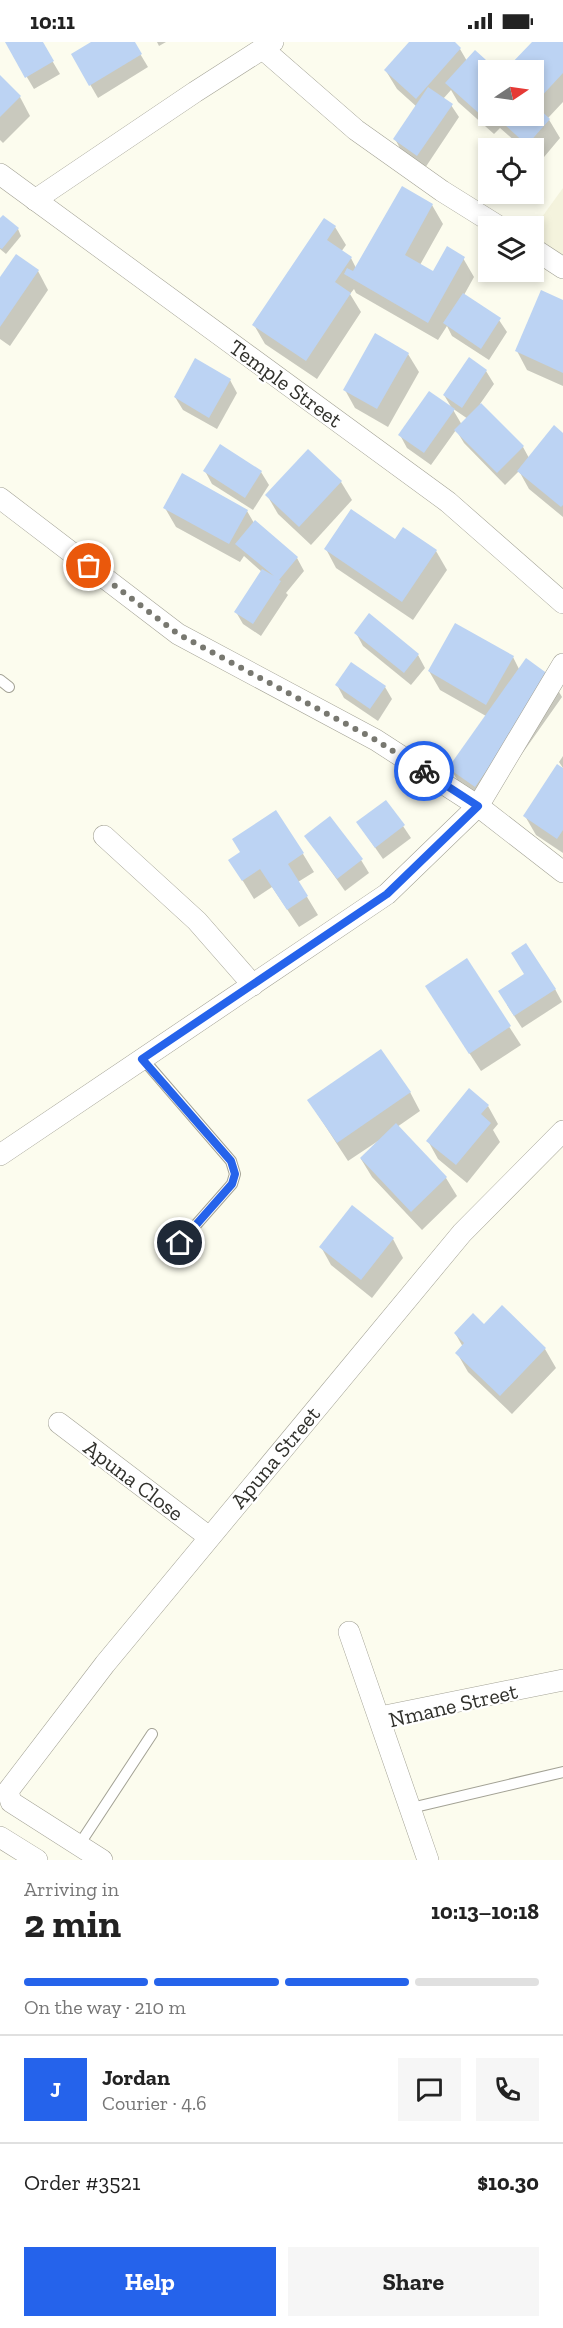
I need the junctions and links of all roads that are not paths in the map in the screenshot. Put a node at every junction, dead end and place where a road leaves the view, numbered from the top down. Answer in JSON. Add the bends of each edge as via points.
{"nodes":[{"id":1,"x":268,"y":45,"type":"edge"},
{"id":2,"x":0,"y":174,"type":"edge"},
{"id":3,"x":35,"y":200,"type":"junction"},
{"id":4,"x":482,"y":216,"type":"edge"},
{"id":5,"x":544,"y":256,"type":"edge"},
{"id":6,"x":563,"y":268,"type":"edge"},
{"id":7,"x":0,"y":498,"type":"edge"},
{"id":8,"x":563,"y":603,"type":"edge"},
{"id":9,"x":563,"y":664,"type":"edge"},
{"id":10,"x":478,"y":806,"type":"junction"},
{"id":11,"x":104,"y":836,"type":"dead end"},
{"id":12,"x":563,"y":872,"type":"edge"},
{"id":13,"x":253,"y":985,"type":"junction"},
{"id":14,"x":142,"y":1059,"type":"junction"},
{"id":15,"x":563,"y":1131,"type":"edge"},
{"id":16,"x":0,"y":1155,"type":"edge"},
{"id":17,"x":180,"y":1243,"type":"dead end"},
{"id":18,"x":59,"y":1423,"type":"dead end"},
{"id":19,"x":209,"y":1537,"type":"junction"},
{"id":20,"x":349,"y":1632,"type":"dead end"},
{"id":21,"x":563,"y":1680,"type":"edge"},
{"id":22,"x":380,"y":1717,"type":"junction"},
{"id":23,"x":152,"y":1734,"type":"dead end"},
{"id":24,"x":563,"y":1772,"type":"edge"},
{"id":25,"x":411,"y":1808,"type":"junction"},
{"id":26,"x":0,"y":1837,"type":"edge"},
{"id":27,"x":79,"y":1845,"type":"junction"},
{"id":28,"x":37,"y":1860,"type":"edge"},
{"id":29,"x":102,"y":1860,"type":"edge"},
{"id":30,"x":428,"y":1860,"type":"edge"}],
"edges":[{"from":1,"to":3,"type":"street"},
{"from":1,"to":4,"type":"street","via":[[356,130]]},
{"from":2,"to":3,"type":"street","name":"Temple Street"},
{"from":3,"to":8,"type":"street","name":"Temple Street","via":[[448,502]]},
{"from":5,"to":6,"type":"street"},
{"from":7,"to":10,"type":"street","via":[[178,634],[376,740]]},
{"from":9,"to":10,"type":"street"},
{"from":10,"to":12,"type":"street"},
{"from":10,"to":13,"type":"street","via":[[387,894]]},
{"from":11,"to":13,"type":"street","via":[[197,921]]},
{"from":13,"to":14,"type":"street"},
{"from":14,"to":16,"type":"street"},
{"from":14,"to":17,"type":"lane","via":[[231,1161],[235,1174],[232,1184]]},
{"from":15,"to":19,"type":"street","name":"Apuna Street","via":[[462,1233]]},
{"from":18,"to":19,"type":"street","name":"Apuna Close"},
{"from":19,"to":27,"type":"street","name":"Apuna Street","via":[[8,1791],[11,1802]]},
{"from":20,"to":22,"type":"street"},
{"from":21,"to":22,"type":"street","name":"Nmane Street"},
{"from":22,"to":25,"type":"street","name":"Nmane Street"},
{"from":23,"to":27,"type":"lane"},
{"from":24,"to":25,"type":"lane"},
{"from":25,"to":30,"type":"street","name":"Nmane Street"},
{"from":26,"to":28,"type":"street"},
{"from":27,"to":29,"type":"street"}]}
